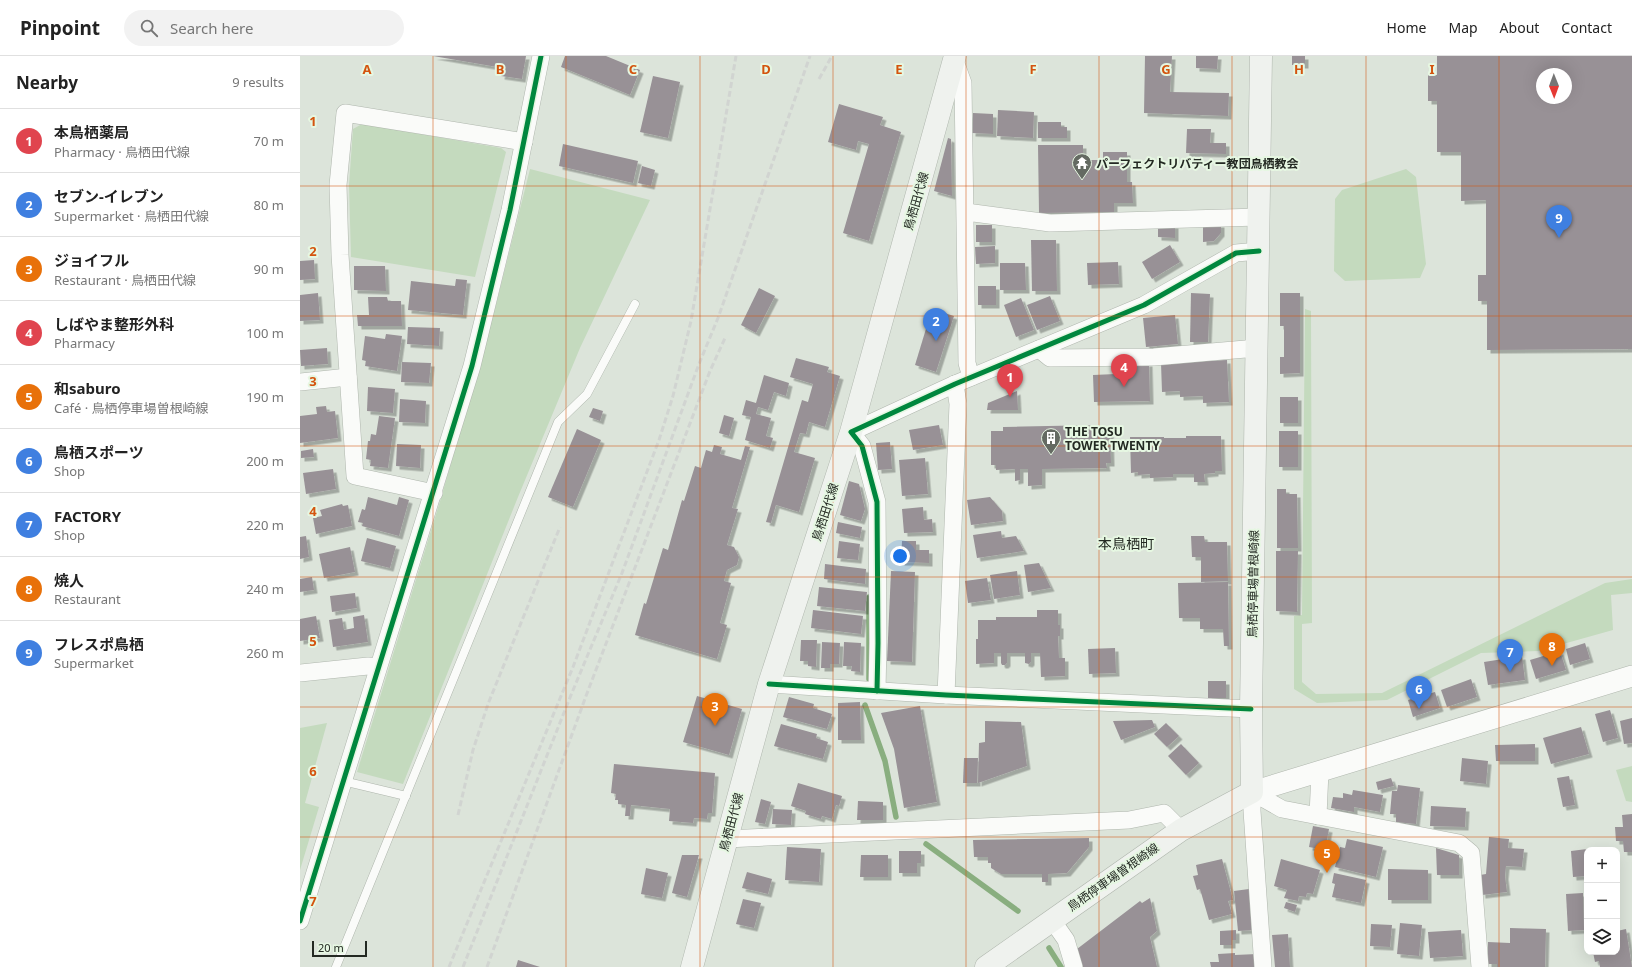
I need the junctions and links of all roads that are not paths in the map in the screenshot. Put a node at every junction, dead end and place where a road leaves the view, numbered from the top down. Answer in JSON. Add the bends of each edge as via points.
{"nodes":[{"id":1,"x":542,"y":56,"type":"edge"},
{"id":2,"x":1261,"y":56,"type":"edge"},
{"id":3,"x":955,"y":58,"type":"edge"},
{"id":4,"x":524,"y":142,"type":"junction"},
{"id":5,"x":966,"y":212,"type":"junction"},
{"id":6,"x":1259,"y":217,"type":"junction"},
{"id":7,"x":1259,"y":251,"type":"junction"},
{"id":8,"x":635,"y":304,"type":"dead end"},
{"id":9,"x":1257,"y":348,"type":"junction"},
{"id":10,"x":1038,"y":349,"type":"junction"},
{"id":11,"x":348,"y":377,"type":"junction"},
{"id":12,"x":971,"y":377,"type":"junction"},
{"id":13,"x":300,"y":382,"type":"edge"},
{"id":14,"x":955,"y":384,"type":"junction"},
{"id":15,"x":851,"y":432,"type":"junction"},
{"id":16,"x":434,"y":493,"type":"junction"},
{"id":17,"x":378,"y":666,"type":"junction"},
{"id":18,"x":300,"y":673,"type":"edge"},
{"id":19,"x":1632,"y":676,"type":"edge"},
{"id":20,"x":770,"y":684,"type":"junction"},
{"id":21,"x":877,"y":691,"type":"junction"},
{"id":22,"x":946,"y":695,"type":"junction"},
{"id":23,"x":1251,"y":709,"type":"junction"},
{"id":24,"x":1320,"y":771,"type":"junction"},
{"id":25,"x":343,"y":781,"type":"junction"},
{"id":26,"x":1252,"y":792,"type":"junction"},
{"id":27,"x":406,"y":796,"type":"junction"},
{"id":28,"x":1318,"y":816,"type":"junction"},
{"id":29,"x":1181,"y":830,"type":"junction"},
{"id":30,"x":726,"y":839,"type":"junction"},
{"id":31,"x":1052,"y":920,"type":"junction"},
{"id":32,"x":300,"y":921,"type":"edge"},
{"id":33,"x":336,"y":967,"type":"edge"},
{"id":34,"x":692,"y":967,"type":"edge"},
{"id":35,"x":986,"y":967,"type":"edge"},
{"id":36,"x":1074,"y":967,"type":"edge"},
{"id":37,"x":1263,"y":967,"type":"edge"},
{"id":38,"x":1480,"y":967,"type":"edge"}],
"edges":[{"from":1,"to":4,"type":"street"},
{"from":2,"to":6,"type":"main road","name":"鳥栖停車場曽根崎線"},
{"from":3,"to":5,"type":"street","via":[[963,83]]},
{"from":3,"to":15,"type":"main road","name":"鳥栖田代線"},
{"from":4,"to":11,"type":"street","via":[[345,113],[338,185]]},
{"from":4,"to":16,"type":"street","via":[[472,366]]},
{"from":5,"to":6,"type":"street","via":[[1050,222]]},
{"from":5,"to":12,"type":"street","via":[[968,363]]},
{"from":6,"to":7,"type":"main road","name":"鳥栖停車場曽根崎線"},
{"from":7,"to":9,"type":"main road","name":"鳥栖停車場曽根崎線"},
{"from":7,"to":10,"type":"street","via":[[1236,253],[1144,305]]},
{"from":8,"to":27,"type":"lane","via":[[587,394],[558,422]]},
{"from":9,"to":10,"type":"street","via":[[1154,357],[1050,358]]},
{"from":9,"to":23,"type":"main road","name":"鳥栖停車場曽根崎線"},
{"from":10,"to":12,"type":"street"},
{"from":11,"to":13,"type":"street"},
{"from":11,"to":16,"type":"street","via":[[355,476]]},
{"from":12,"to":14,"type":"street"},
{"from":14,"to":15,"type":"street"},
{"from":14,"to":22,"type":"street","via":[[958,404]]},
{"from":15,"to":20,"type":"main road","name":"鳥栖田代線"},
{"from":15,"to":21,"type":"street","via":[[862,446],[877,502]]},
{"from":16,"to":17,"type":"street"},
{"from":17,"to":18,"type":"street"},
{"from":17,"to":25,"type":"street"},
{"from":19,"to":24,"type":"street"},
{"from":20,"to":21,"type":"street"},
{"from":20,"to":30,"type":"main road","name":"鳥栖田代線"},
{"from":21,"to":22,"type":"street"},
{"from":22,"to":23,"type":"street"},
{"from":23,"to":26,"type":"main road","name":"鳥栖停車場曽根崎線"},
{"from":24,"to":26,"type":"street"},
{"from":24,"to":28,"type":"street"},
{"from":25,"to":27,"type":"lane"},
{"from":25,"to":32,"type":"street"},
{"from":26,"to":28,"type":"street","via":[[1282,809]]},
{"from":26,"to":29,"type":"main road","name":"鳥栖停車場曽根崎線"},
{"from":26,"to":37,"type":"street"},
{"from":27,"to":33,"type":"lane"},
{"from":28,"to":38,"type":"street","via":[[1459,843],[1470,853]]},
{"from":29,"to":30,"type":"street","via":[[1164,813],[1129,820]]},
{"from":29,"to":31,"type":"main road","name":"鳥栖停車場曽根崎線"},
{"from":30,"to":34,"type":"main road","name":"鳥栖田代線"},
{"from":31,"to":35,"type":"main road","name":"鳥栖停車場曽根崎線"},
{"from":31,"to":36,"type":"street","via":[[1066,940]]}]}
